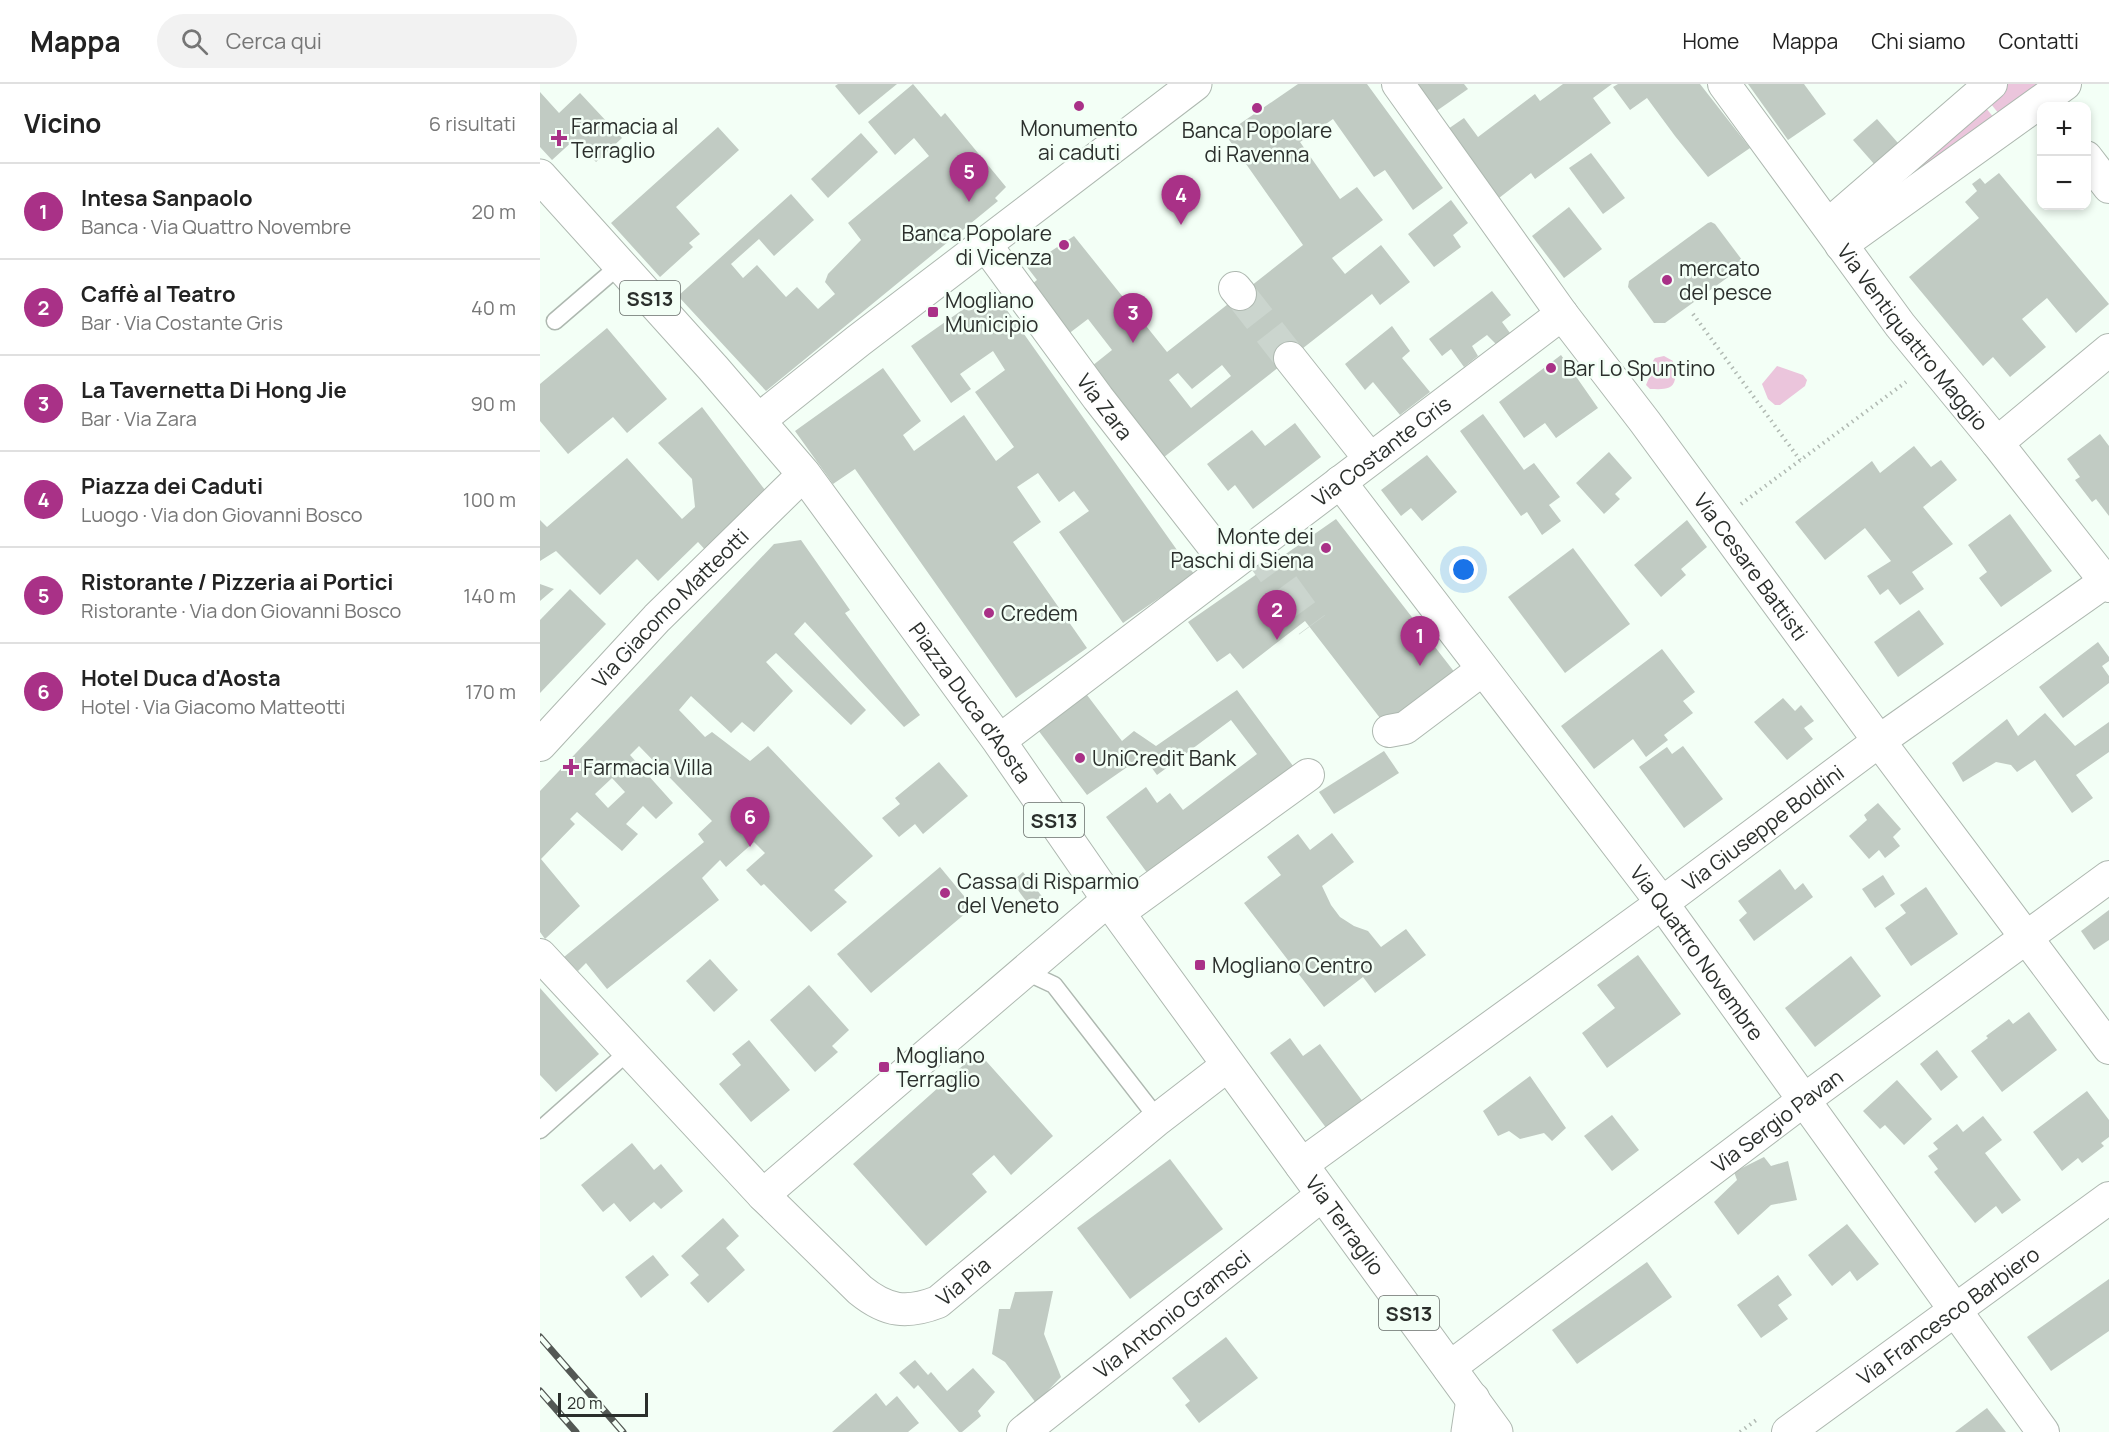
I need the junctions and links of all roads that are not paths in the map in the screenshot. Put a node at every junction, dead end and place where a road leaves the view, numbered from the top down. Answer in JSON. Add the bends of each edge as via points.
{"nodes":[{"id":1,"x":1195,"y":84,"type":"edge"},
{"id":2,"x":1398,"y":84,"type":"edge"},
{"id":3,"x":1724,"y":84,"type":"edge"},
{"id":4,"x":1991,"y":84,"type":"edge"},
{"id":5,"x":2052,"y":97,"type":"edge"},
{"id":6,"x":1891,"y":160,"type":"junction"},
{"id":7,"x":2091,"y":164,"type":"edge"},
{"id":8,"x":540,"y":176,"type":"edge"},
{"id":9,"x":2109,"y":187,"type":"edge"},
{"id":10,"x":1916,"y":191,"type":"junction"},
{"id":11,"x":1838,"y":232,"type":"junction"},
{"id":12,"x":985,"y":244,"type":"junction"},
{"id":13,"x":620,"y":265,"type":"junction"},
{"id":14,"x":1562,"y":314,"type":"junction"},
{"id":15,"x":555,"y":321,"type":"dead end"},
{"id":16,"x":2109,"y":350,"type":"edge"},
{"id":17,"x":1290,"y":358,"type":"tunnel mouth"},
{"id":18,"x":759,"y":420,"type":"junction"},
{"id":19,"x":1997,"y":443,"type":"junction"},
{"id":20,"x":1370,"y":459,"type":"junction"},
{"id":21,"x":804,"y":474,"type":"junction"},
{"id":22,"x":1340,"y":482,"type":"junction"},
{"id":23,"x":1229,"y":566,"type":"junction"},
{"id":24,"x":2108,"y":582,"type":"edge"},
{"id":25,"x":1482,"y":670,"type":"junction"},
{"id":26,"x":1389,"y":731,"type":"dead end"},
{"id":27,"x":999,"y":741,"type":"junction"},
{"id":28,"x":1879,"y":741,"type":"junction"},
{"id":29,"x":540,"y":745,"type":"edge"},
{"id":30,"x":1308,"y":775,"type":"dead end"},
{"id":31,"x":2109,"y":877,"type":"edge"},
{"id":32,"x":1662,"y":903,"type":"junction"},
{"id":33,"x":1113,"y":907,"type":"junction"},
{"id":34,"x":2026,"y":938,"type":"junction"},
{"id":35,"x":540,"y":955,"type":"edge"},
{"id":36,"x":1024,"y":971,"type":"junction"},
{"id":37,"x":2109,"y":1048,"type":"edge"},
{"id":38,"x":629,"y":1051,"type":"junction"},
{"id":39,"x":1228,"y":1065,"type":"junction"},
{"id":40,"x":1804,"y":1100,"type":"junction"},
{"id":41,"x":1158,"y":1119,"type":"junction"},
{"id":42,"x":540,"y":1130,"type":"edge"},
{"id":43,"x":1301,"y":1165,"type":"junction"},
{"id":44,"x":763,"y":1195,"type":"junction"},
{"id":45,"x":1322,"y":1195,"type":"junction"},
{"id":46,"x":2109,"y":1198,"type":"edge"},
{"id":47,"x":1954,"y":1310,"type":"junction"},
{"id":48,"x":1449,"y":1368,"type":"junction"},
{"id":49,"x":1473,"y":1399,"type":"junction"},
{"id":50,"x":1023,"y":1432,"type":"edge"},
{"id":51,"x":1468,"y":1432,"type":"edge"},
{"id":52,"x":1496,"y":1432,"type":"edge"},
{"id":53,"x":1788,"y":1432,"type":"edge"},
{"id":54,"x":2043,"y":1432,"type":"edge"}],
"edges":[{"from":1,"to":12,"type":"main road"},
{"from":2,"to":14,"type":"street","name":"Via Cesare Battisti"},
{"from":3,"to":11,"type":"street","name":"Via Ventiquattro Maggio"},
{"from":4,"to":6,"type":"street"},
{"from":5,"to":10,"type":"street"},
{"from":6,"to":10,"type":"lane"},
{"from":6,"to":11,"type":"street"},
{"from":7,"to":9,"type":"street"},
{"from":8,"to":13,"type":"main road","number":"SS13"},
{"from":10,"to":11,"type":"street"},
{"from":11,"to":19,"type":"street","name":"Via Ventiquattro Maggio","via":[[1900,325]]},
{"from":12,"to":18,"type":"main road"},
{"from":12,"to":23,"type":"street","name":"Via Zara"},
{"from":13,"to":15,"type":"lane"},
{"from":13,"to":18,"type":"main road","number":"SS13"},
{"from":14,"to":20,"type":"street","name":"Via Costante Gris"},
{"from":14,"to":28,"type":"street","name":"Via Cesare Battisti"},
{"from":16,"to":19,"type":"street"},
{"from":17,"to":20,"type":"street"},
{"from":18,"to":21,"type":"main road","name":"Piazza Duca d'Aosta","number":"SS13"},
{"from":19,"to":24,"type":"street","name":"Via Ventiquattro Maggio"},
{"from":20,"to":22,"type":"street","name":"Via Costante Gris"},
{"from":21,"to":27,"type":"main road","name":"Piazza Duca d'Aosta","number":"SS13"},
{"from":21,"to":29,"type":"street","name":"Via Giacomo Matteotti","via":[[657,618]]},
{"from":22,"to":23,"type":"street","name":"Via Costante Gris"},
{"from":22,"to":25,"type":"street","name":"Via Quattro Novembre"},
{"from":23,"to":27,"type":"street","name":"Via Costante Gris"},
{"from":24,"to":28,"type":"street","name":"Via Giuseppe Boldini"},
{"from":25,"to":26,"type":"street","via":[[1405,728]]},
{"from":25,"to":32,"type":"street","name":"Via Quattro Novembre"},
{"from":27,"to":33,"type":"main road","name":"Piazza Duca d'Aosta","number":"SS13"},
{"from":28,"to":32,"type":"street","name":"Via Giuseppe Boldini"},
{"from":28,"to":34,"type":"street","name":"Via Cesare Battisti"},
{"from":30,"to":33,"type":"street"},
{"from":31,"to":34,"type":"street","name":"Via Sergio Pavan"},
{"from":32,"to":40,"type":"street","name":"Via Quattro Novembre"},
{"from":32,"to":43,"type":"street","name":"Via Giuseppe Boldini"},
{"from":33,"to":36,"type":"street"},
{"from":33,"to":39,"type":"main road","name":"Piazza Duca d'Aosta","number":"SS13"},
{"from":34,"to":37,"type":"street","name":"Via Cesare Battisti"},
{"from":34,"to":40,"type":"street","name":"Via Sergio Pavan"},
{"from":35,"to":38,"type":"street","name":"Via Pia"},
{"from":36,"to":41,"type":"lane","via":[[1054,985]]},
{"from":36,"to":44,"type":"street"},
{"from":38,"to":42,"type":"lane"},
{"from":38,"to":44,"type":"street","name":"Via Pia"},
{"from":39,"to":41,"type":"street","name":"Via Pia"},
{"from":39,"to":43,"type":"main road","name":"Piazza Duca d'Aosta","number":"SS13"},
{"from":40,"to":47,"type":"street","name":"Via Quattro Novembre"},
{"from":40,"to":48,"type":"street","name":"Via Sergio Pavan"},
{"from":41,"to":44,"type":"street","name":"Via Pia","via":[[938,1302],[908,1311],[873,1301]]},
{"from":43,"to":45,"type":"main road","name":"Via Terraglio","number":"SS13"},
{"from":45,"to":48,"type":"main road","name":"Via Terraglio","number":"SS13"},
{"from":45,"to":50,"type":"street","name":"Via Antonio Gramsci"},
{"from":46,"to":47,"type":"street","name":"Via Francesco Barbiero"},
{"from":47,"to":53,"type":"street","name":"Via Francesco Barbiero"},
{"from":47,"to":54,"type":"street","name":"Via Quattro Novembre"},
{"from":48,"to":49,"type":"main road","name":"Via Terraglio","number":"SS13"},
{"from":49,"to":51,"type":"main road"},
{"from":49,"to":52,"type":"main road","name":"Via Terraglio","number":"SS13"}]}
